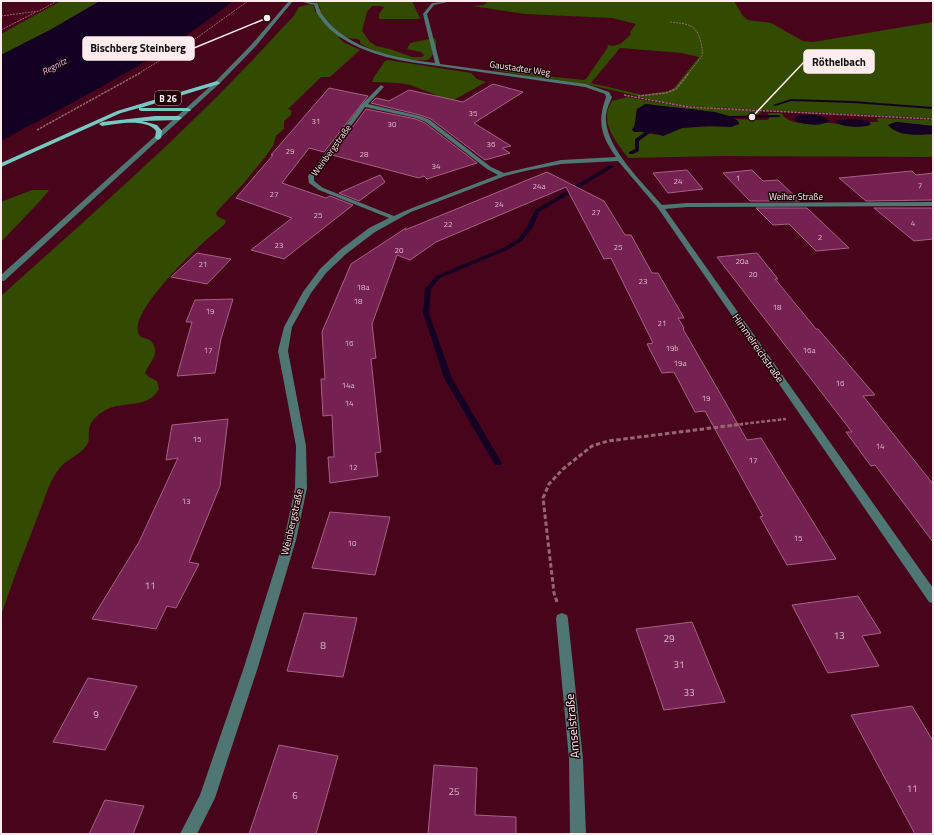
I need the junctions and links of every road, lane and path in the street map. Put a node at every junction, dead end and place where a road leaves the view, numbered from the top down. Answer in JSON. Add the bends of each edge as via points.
{"nodes":[{"id":1,"x":57,"y":1,"type":"edge"},
{"id":2,"x":248,"y":1,"type":"edge"},
{"id":3,"x":290,"y":1,"type":"edge"},
{"id":4,"x":301,"y":1,"type":"edge"},
{"id":5,"x":450,"y":1,"type":"edge"},
{"id":6,"x":39,"y":11,"type":"junction"},
{"id":7,"x":1,"y":16,"type":"edge"},
{"id":8,"x":670,"y":22,"type":"dead end"},
{"id":9,"x":1,"y":30,"type":"edge"},
{"id":10,"x":438,"y":65,"type":"junction"},
{"id":11,"x":217,"y":83,"type":"junction"},
{"id":12,"x":381,"y":87,"type":"dead end"},
{"id":13,"x":607,"y":93,"type":"junction"},
{"id":14,"x":634,"y":96,"type":"junction"},
{"id":15,"x":364,"y":105,"type":"junction"},
{"id":16,"x":188,"y":110,"type":"junction"},
{"id":17,"x":119,"y":112,"type":"junction"},
{"id":18,"x":179,"y":118,"type":"junction"},
{"id":19,"x":933,"y":119,"type":"edge"},
{"id":20,"x":130,"y":121,"type":"junction"},
{"id":21,"x":83,"y":128,"type":"junction"},
{"id":22,"x":33,"y":132,"type":"dead end"},
{"id":23,"x":158,"y":138,"type":"junction"},
{"id":24,"x":619,"y":159,"type":"junction"},
{"id":25,"x":1,"y":165,"type":"edge"},
{"id":26,"x":503,"y":175,"type":"junction"},
{"id":27,"x":933,"y":204,"type":"edge"},
{"id":28,"x":660,"y":207,"type":"junction"},
{"id":29,"x":394,"y":218,"type":"junction"},
{"id":30,"x":1,"y":278,"type":"edge"},
{"id":31,"x":806,"y":417,"type":"junction"},
{"id":32,"x":933,"y":598,"type":"edge"},
{"id":33,"x":562,"y":619,"type":"joint"},
{"id":34,"x":188,"y":834,"type":"edge"},
{"id":35,"x":578,"y":834,"type":"edge"}],
"edges":[{"from":1,"to":6,"type":"path"},
{"from":2,"to":22,"type":"path","via":[[220,23],[140,74]]},
{"from":3,"to":11,"type":"street","via":[[254,45]]},
{"from":4,"to":10,"type":"street","name":"Gaustadter Weg","via":[[316,4],[319,14],[327,24],[365,49],[400,60]]},
{"from":5,"to":10,"type":"street","via":[[433,4],[425,14]]},
{"from":6,"to":7,"type":"path"},
{"from":6,"to":9,"type":"path"},
{"from":8,"to":14,"type":"path","via":[[697,28],[700,33],[702,56],[676,89],[661,94]]},
{"from":10,"to":13,"type":"street","name":"Gaustadter Weg","via":[[586,86]]},
{"from":11,"to":16,"type":"street"},
{"from":11,"to":17,"type":"main road","number":"B 26"},
{"from":12,"to":15,"type":"street","name":"Weinbergstraße"},
{"from":13,"to":14,"type":"path"},
{"from":13,"to":24,"type":"street","name":"Himmelreichstraße","via":[[609,97],[603,122],[606,136]]},
{"from":14,"to":19,"type":"path","via":[[700,108]]},
{"from":15,"to":26,"type":"street","via":[[428,121],[489,168]]},
{"from":15,"to":29,"type":"street","name":"Weinbergstraße","via":[[311,176],[311,182],[321,189]]},
{"from":16,"to":17,"type":"main road","number":"B 26"},
{"from":16,"to":18,"type":"street"},
{"from":17,"to":21,"type":"main road","number":"B 26"},
{"from":18,"to":20,"type":"main road","number":"B 26"},
{"from":18,"to":23,"type":"street"},
{"from":20,"to":21,"type":"main road","number":"B 26"},
{"from":20,"to":23,"type":"main road","number":"B 26","via":[[155,126],[159,131]]},
{"from":21,"to":25,"type":"main road","number":"B 26"},
{"from":23,"to":30,"type":"street"},
{"from":24,"to":26,"type":"street","name":"Weinbergstraße","via":[[561,162]]},
{"from":24,"to":28,"type":"street","name":"Himmelreichstraße"},
{"from":26,"to":29,"type":"street","name":"Weinbergstraße"},
{"from":27,"to":28,"type":"street","name":"Weiher Straße"},
{"from":28,"to":31,"type":"street","name":"Himmelreichstraße"},
{"from":29,"to":34,"type":"street","name":"Weinbergstraße","via":[[342,252],[323,271],[307,292],[288,328],[283,351],[301,446],[301,488],[290,540],[251,667],[207,798]]},
{"from":31,"to":32,"type":"street","name":"Himmelreichstraße"},
{"from":31,"to":33,"type":"path","via":[[608,441],[592,446],[563,469],[550,484],[543,498],[554,592]]},
{"from":33,"to":35,"type":"street","name":"Amselstraße","via":[[576,758]]}]}
